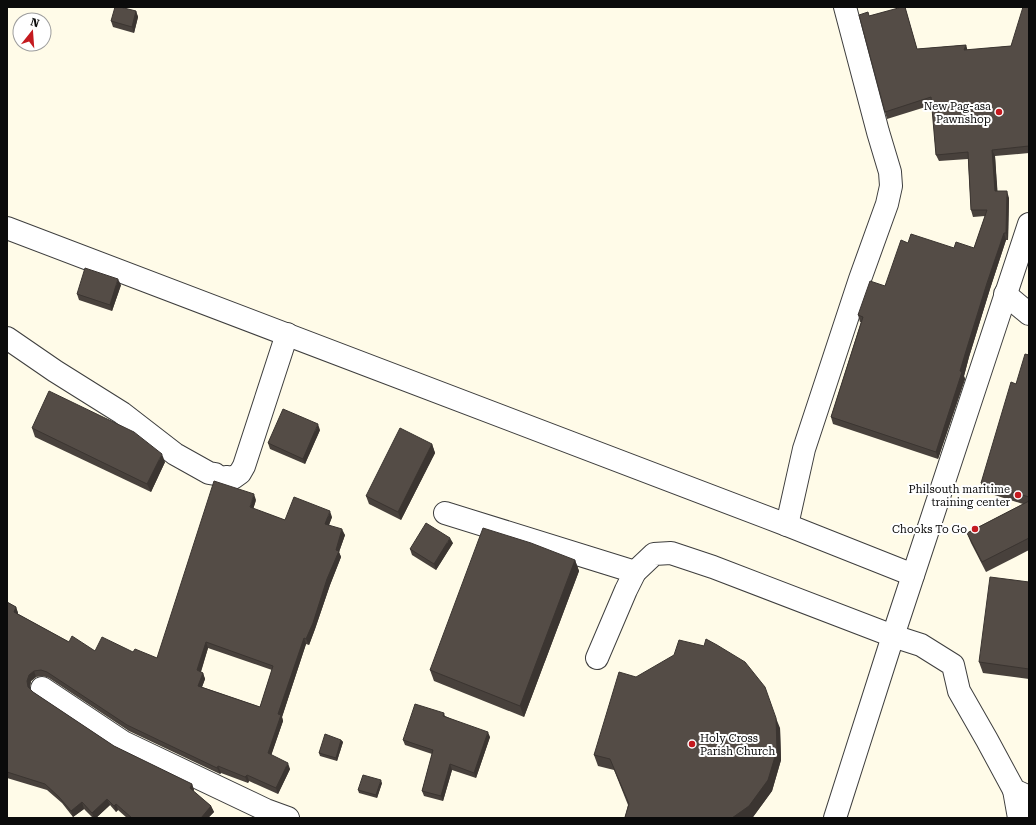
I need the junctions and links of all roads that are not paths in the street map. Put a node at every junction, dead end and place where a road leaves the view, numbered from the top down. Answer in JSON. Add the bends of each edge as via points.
{"nodes":[{"id":1,"x":845,"y":7,"type":"edge"},
{"id":2,"x":1029,"y":224,"type":"edge"},
{"id":3,"x":7,"y":228,"type":"edge"},
{"id":4,"x":1006,"y":294,"type":"junction"},
{"id":5,"x":1029,"y":314,"type":"edge"},
{"id":6,"x":287,"y":334,"type":"junction"},
{"id":7,"x":7,"y":338,"type":"edge"},
{"id":8,"x":444,"y":513,"type":"dead end"},
{"id":9,"x":787,"y":525,"type":"junction"},
{"id":10,"x":635,"y":572,"type":"junction"},
{"id":11,"x":913,"y":576,"type":"junction"},
{"id":12,"x":893,"y":636,"type":"junction"},
{"id":13,"x":597,"y":658,"type":"dead end"},
{"id":14,"x":42,"y":688,"type":"dead end"},
{"id":15,"x":1021,"y":793,"type":"edge"},
{"id":16,"x":288,"y":818,"type":"edge"},
{"id":17,"x":835,"y":818,"type":"edge"},
{"id":18,"x":1019,"y":818,"type":"edge"}],
"edges":[{"from":1,"to":9,"type":"street","via":[[890,172],[890,186],[887,204],[804,449]]},
{"from":2,"to":4,"type":"street"},
{"from":3,"to":6,"type":"street"},
{"from":4,"to":5,"type":"street"},
{"from":4,"to":11,"type":"street"},
{"from":6,"to":7,"type":"street","via":[[244,466],[233,478],[209,473],[175,454],[122,413]]},
{"from":6,"to":9,"type":"street"},
{"from":8,"to":10,"type":"street"},
{"from":9,"to":11,"type":"street"},
{"from":10,"to":12,"type":"street","via":[[654,554],[671,553]]},
{"from":10,"to":13,"type":"street"},
{"from":11,"to":12,"type":"street"},
{"from":12,"to":15,"type":"street","via":[[921,644],[953,665],[959,691]]},
{"from":12,"to":17,"type":"street"},
{"from":14,"to":16,"type":"street","via":[[123,742]]},
{"from":15,"to":18,"type":"street"}]}
